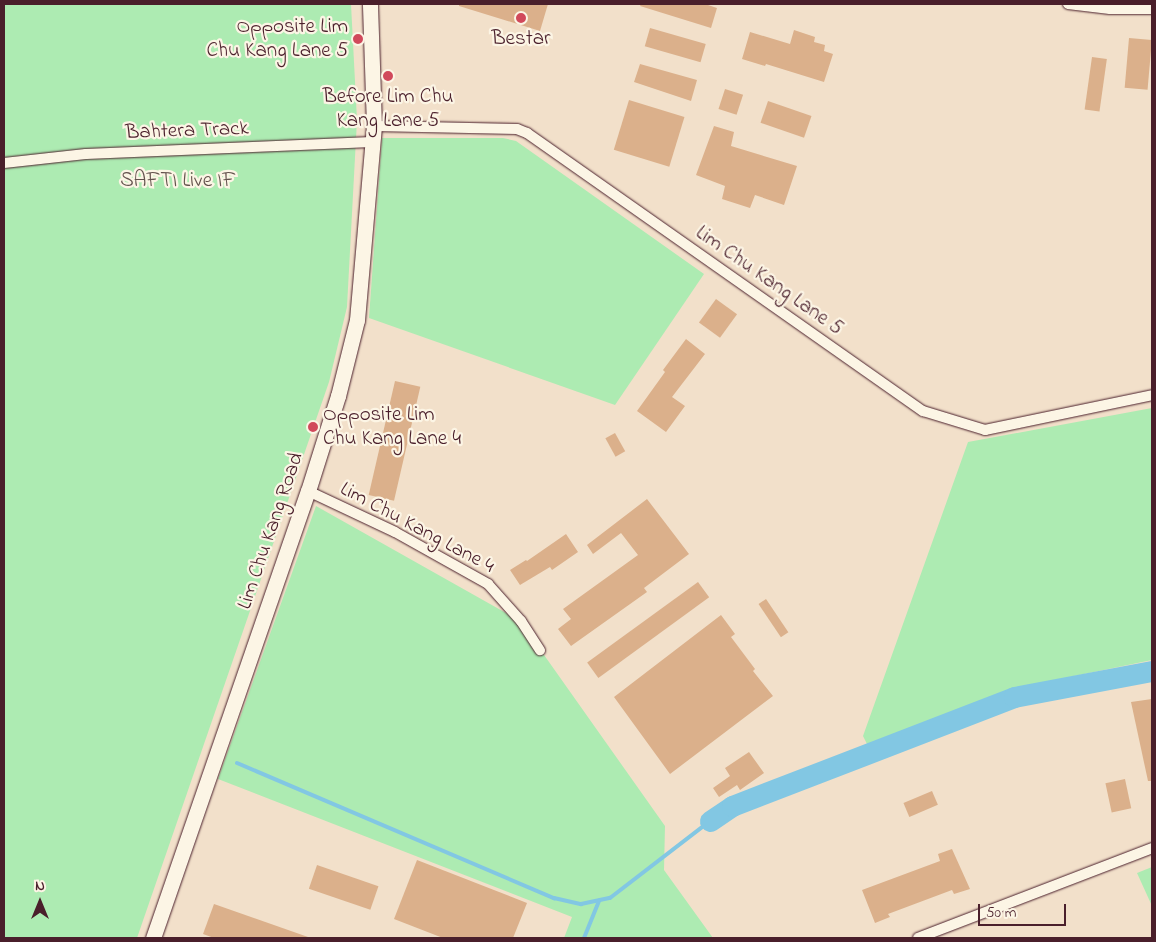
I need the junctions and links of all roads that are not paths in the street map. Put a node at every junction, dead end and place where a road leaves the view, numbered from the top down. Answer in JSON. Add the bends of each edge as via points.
{"nodes":[{"id":1,"x":370,"y":4,"type":"edge"},
{"id":2,"x":1068,"y":4,"type":"edge"},
{"id":3,"x":1152,"y":9,"type":"edge"},
{"id":4,"x":374,"y":126,"type":"junction"},
{"id":5,"x":372,"y":142,"type":"junction"},
{"id":6,"x":4,"y":163,"type":"edge"},
{"id":7,"x":1152,"y":395,"type":"edge"},
{"id":8,"x":308,"y":491,"type":"junction"},
{"id":9,"x":540,"y":650,"type":"dead end"},
{"id":10,"x":1152,"y":848,"type":"edge"},
{"id":11,"x":153,"y":938,"type":"edge"},
{"id":12,"x":918,"y":938,"type":"edge"}],
"edges":[{"from":1,"to":4,"type":"main road","name":"Lim Chu Kang Road"},
{"from":2,"to":3,"type":"street"},
{"from":4,"to":5,"type":"main road","name":"Lim Chu Kang Road"},
{"from":4,"to":7,"type":"street","name":"Lim Chu Kang Lane 5","via":[[517,129],[526,133],[923,411],[986,430]]},
{"from":5,"to":6,"type":"street","name":"Bahtera Track","via":[[86,154]]},
{"from":5,"to":8,"type":"main road","name":"Lim Chu Kang Road","via":[[357,320],[338,396]]},
{"from":8,"to":9,"type":"street","name":"Lim Chu Kang Lane 4","via":[[395,532],[488,584],[521,621]]},
{"from":8,"to":11,"type":"main road","name":"Lim Chu Kang Road"},
{"from":10,"to":12,"type":"street"}]}
